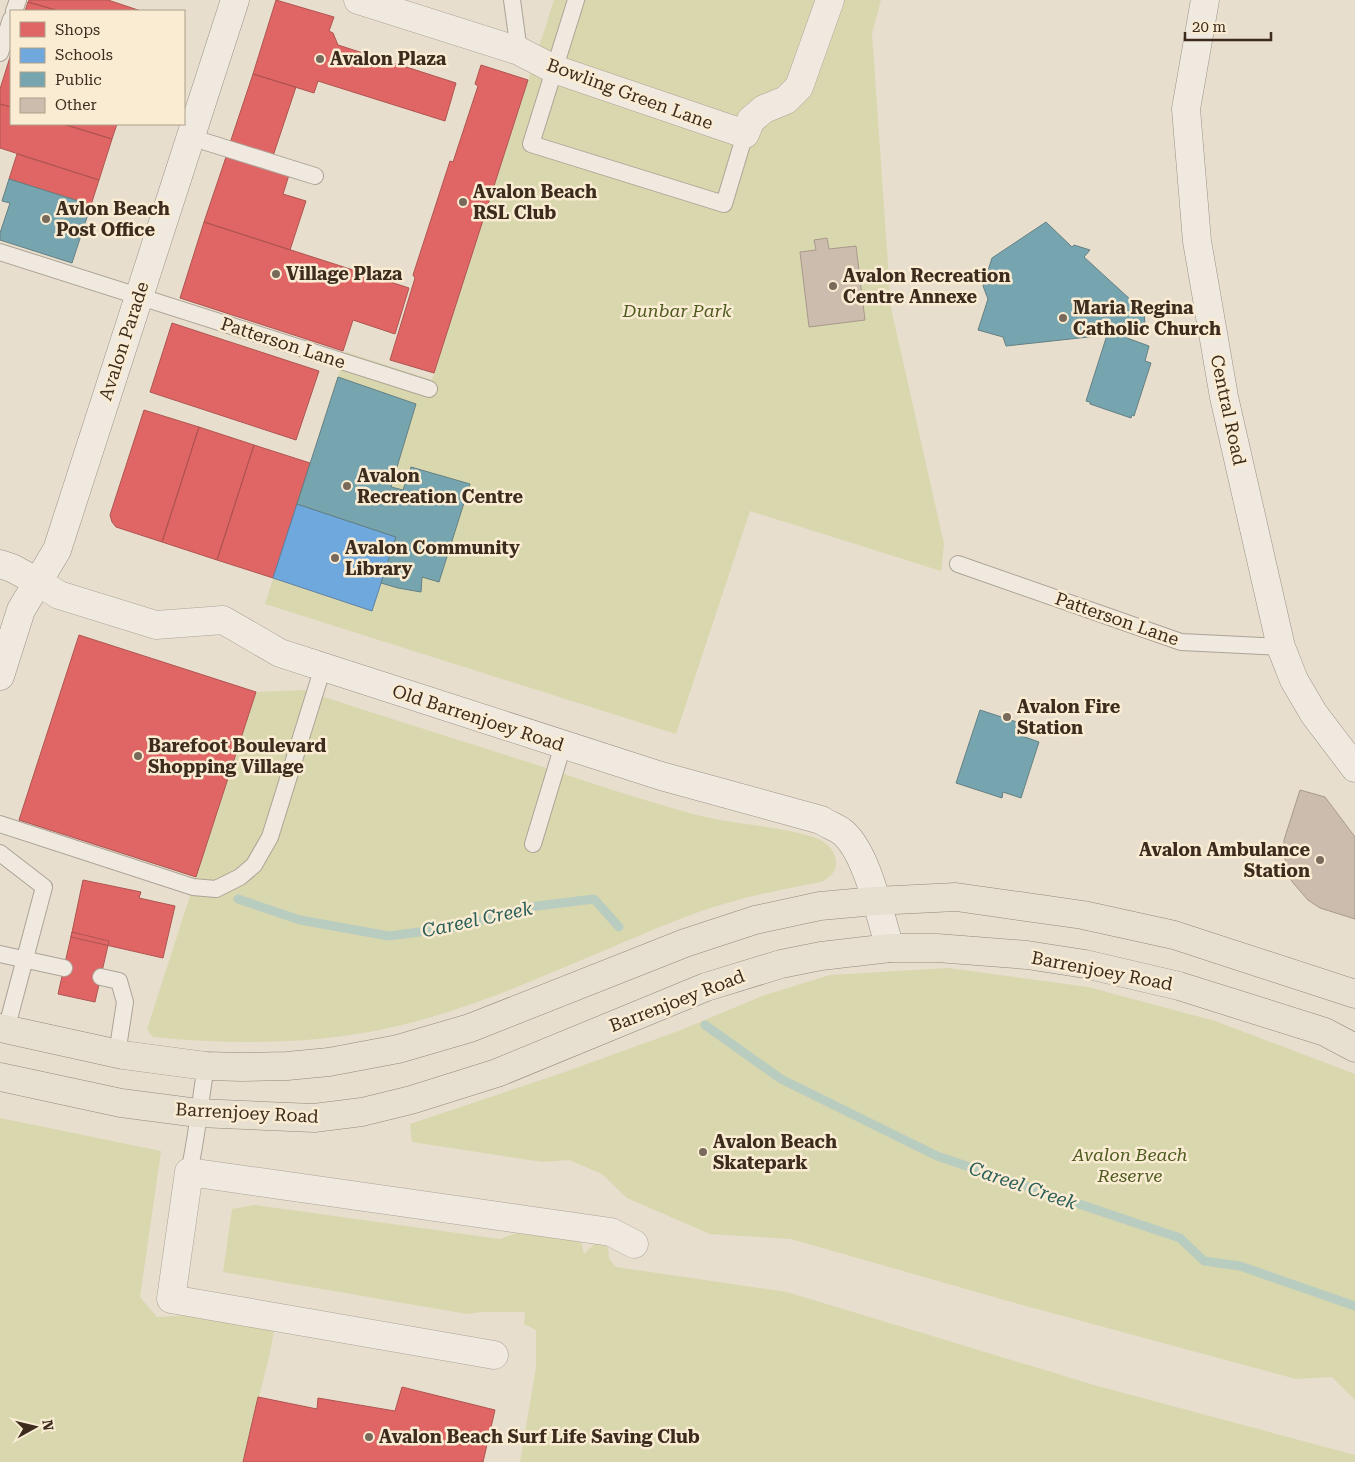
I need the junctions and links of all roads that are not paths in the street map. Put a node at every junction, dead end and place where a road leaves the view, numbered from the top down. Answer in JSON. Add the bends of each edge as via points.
{"nodes":[{"id":1,"x":235,"y":0,"type":"edge"},
{"id":2,"x":358,"y":0,"type":"edge"},
{"id":3,"x":512,"y":0,"type":"edge"},
{"id":4,"x":576,"y":0,"type":"edge"},
{"id":5,"x":830,"y":0,"type":"edge"},
{"id":6,"x":1205,"y":0,"type":"edge"},
{"id":7,"x":10,"y":22,"type":"edge"},
{"id":8,"x":520,"y":51,"type":"junction"},
{"id":9,"x":0,"y":53,"type":"edge"},
{"id":10,"x":554,"y":69,"type":"junction"},
{"id":11,"x":745,"y":134,"type":"junction"},
{"id":12,"x":190,"y":137,"type":"junction"},
{"id":13,"x":314,"y":176,"type":"dead end"},
{"id":14,"x":0,"y":252,"type":"edge"},
{"id":15,"x":138,"y":297,"type":"junction"},
{"id":16,"x":428,"y":389,"type":"dead end"},
{"id":17,"x":0,"y":564,"type":"edge"},
{"id":18,"x":958,"y":564,"type":"dead end"},
{"id":19,"x":38,"y":582,"type":"junction"},
{"id":20,"x":1281,"y":646,"type":"junction"},
{"id":21,"x":317,"y":665,"type":"junction"},
{"id":22,"x":0,"y":676,"type":"edge"},
{"id":23,"x":563,"y":745,"type":"junction"},
{"id":24,"x":1355,"y":768,"type":"edge"},
{"id":25,"x":0,"y":824,"type":"edge"},
{"id":26,"x":533,"y":844,"type":"dead end"},
{"id":27,"x":0,"y":853,"type":"edge"},
{"id":28,"x":876,"y":901,"type":"junction"},
{"id":29,"x":890,"y":948,"type":"junction"},
{"id":30,"x":0,"y":954,"type":"edge"},
{"id":31,"x":24,"y":960,"type":"junction"},
{"id":32,"x":64,"y":968,"type":"dead end"},
{"id":33,"x":101,"y":977,"type":"dead end"},
{"id":34,"x":1355,"y":994,"type":"edge"},
{"id":35,"x":3,"y":1029,"type":"edge"},
{"id":36,"x":1355,"y":1048,"type":"edge"},
{"id":37,"x":117,"y":1054,"type":"junction"},
{"id":38,"x":206,"y":1066,"type":"junction"},
{"id":39,"x":0,"y":1077,"type":"edge"},
{"id":40,"x":198,"y":1113,"type":"junction"},
{"id":41,"x":189,"y":1172,"type":"junction"},
{"id":42,"x":634,"y":1244,"type":"dead end"},
{"id":43,"x":494,"y":1355,"type":"dead end"}],
"edges":[{"from":1,"to":12,"type":"street","name":"Avalon Parade"},
{"from":2,"to":8,"type":"street","name":"Bowling Green Lane"},
{"from":3,"to":8,"type":"lane"},
{"from":4,"to":10,"type":"lane"},
{"from":5,"to":11,"type":"street","via":[[799,87],[786,100],[751,120]]},
{"from":6,"to":20,"type":"street","name":"Central Road","via":[[1186,109],[1198,241],[1224,397]]},
{"from":7,"to":9,"type":"lane"},
{"from":8,"to":10,"type":"street","name":"Bowling Green Lane"},
{"from":10,"to":11,"type":"street","name":"Bowling Green Lane"},
{"from":10,"to":11,"type":"lane","via":[[531,144],[724,204]]},
{"from":12,"to":13,"type":"lane"},
{"from":12,"to":15,"type":"street","name":"Avalon Parade"},
{"from":14,"to":15,"type":"lane","name":"Patterson Lane"},
{"from":15,"to":16,"type":"lane","name":"Patterson Lane"},
{"from":15,"to":19,"type":"street","name":"Avalon Parade","via":[[57,550]]},
{"from":17,"to":19,"type":"street","name":"Old Barrenjoey Road"},
{"from":18,"to":20,"type":"lane","name":"Patterson Lane","via":[[1182,642]]},
{"from":19,"to":21,"type":"street","name":"Old Barrenjoey Road","via":[[59,595],[156,625],[223,620],[280,653]]},
{"from":19,"to":22,"type":"street","name":"Avalon Parade","via":[[21,610]]},
{"from":20,"to":24,"type":"street","name":"Central Road","via":[[1294,680],[1314,714]]},
{"from":21,"to":23,"type":"street","name":"Old Barrenjoey Road"},
{"from":21,"to":25,"type":"lane","via":[[270,838],[254,865],[240,877],[216,889],[193,887]]},
{"from":23,"to":26,"type":"lane"},
{"from":23,"to":28,"type":"street","name":"Old Barrenjoey Road","via":[[821,820],[842,831],[854,844]]},
{"from":27,"to":31,"type":"lane","via":[[44,887]]},
{"from":28,"to":29,"type":"street","name":"Old Barrenjoey Road"},
{"from":28,"to":34,"type":"main road","via":[[956,897],[1083,915],[1174,935]]},
{"from":28,"to":38,"type":"main road","via":[[820,906],[755,920],[685,943],[470,1028],[398,1049],[287,1066]]},
{"from":29,"to":36,"type":"main road","name":"Barrenjoey Road","via":[[1018,954],[1085,964],[1179,986],[1325,1032]]},
{"from":29,"to":40,"type":"main road","name":"Barrenjoey Road","via":[[821,956],[734,978],[497,1073],[362,1112],[314,1118]]},
{"from":30,"to":31,"type":"lane"},
{"from":31,"to":32,"type":"lane"},
{"from":31,"to":35,"type":"lane"},
{"from":33,"to":37,"type":"lane","via":[[119,981],[125,1002]]},
{"from":35,"to":37,"type":"main road"},
{"from":37,"to":38,"type":"main road"},
{"from":38,"to":40,"type":"lane"},
{"from":39,"to":40,"type":"main road","name":"Barrenjoey Road","via":[[121,1102]]},
{"from":40,"to":41,"type":"lane"},
{"from":41,"to":42,"type":"street","via":[[611,1232]]},
{"from":41,"to":43,"type":"street","via":[[171,1299]]}]}
